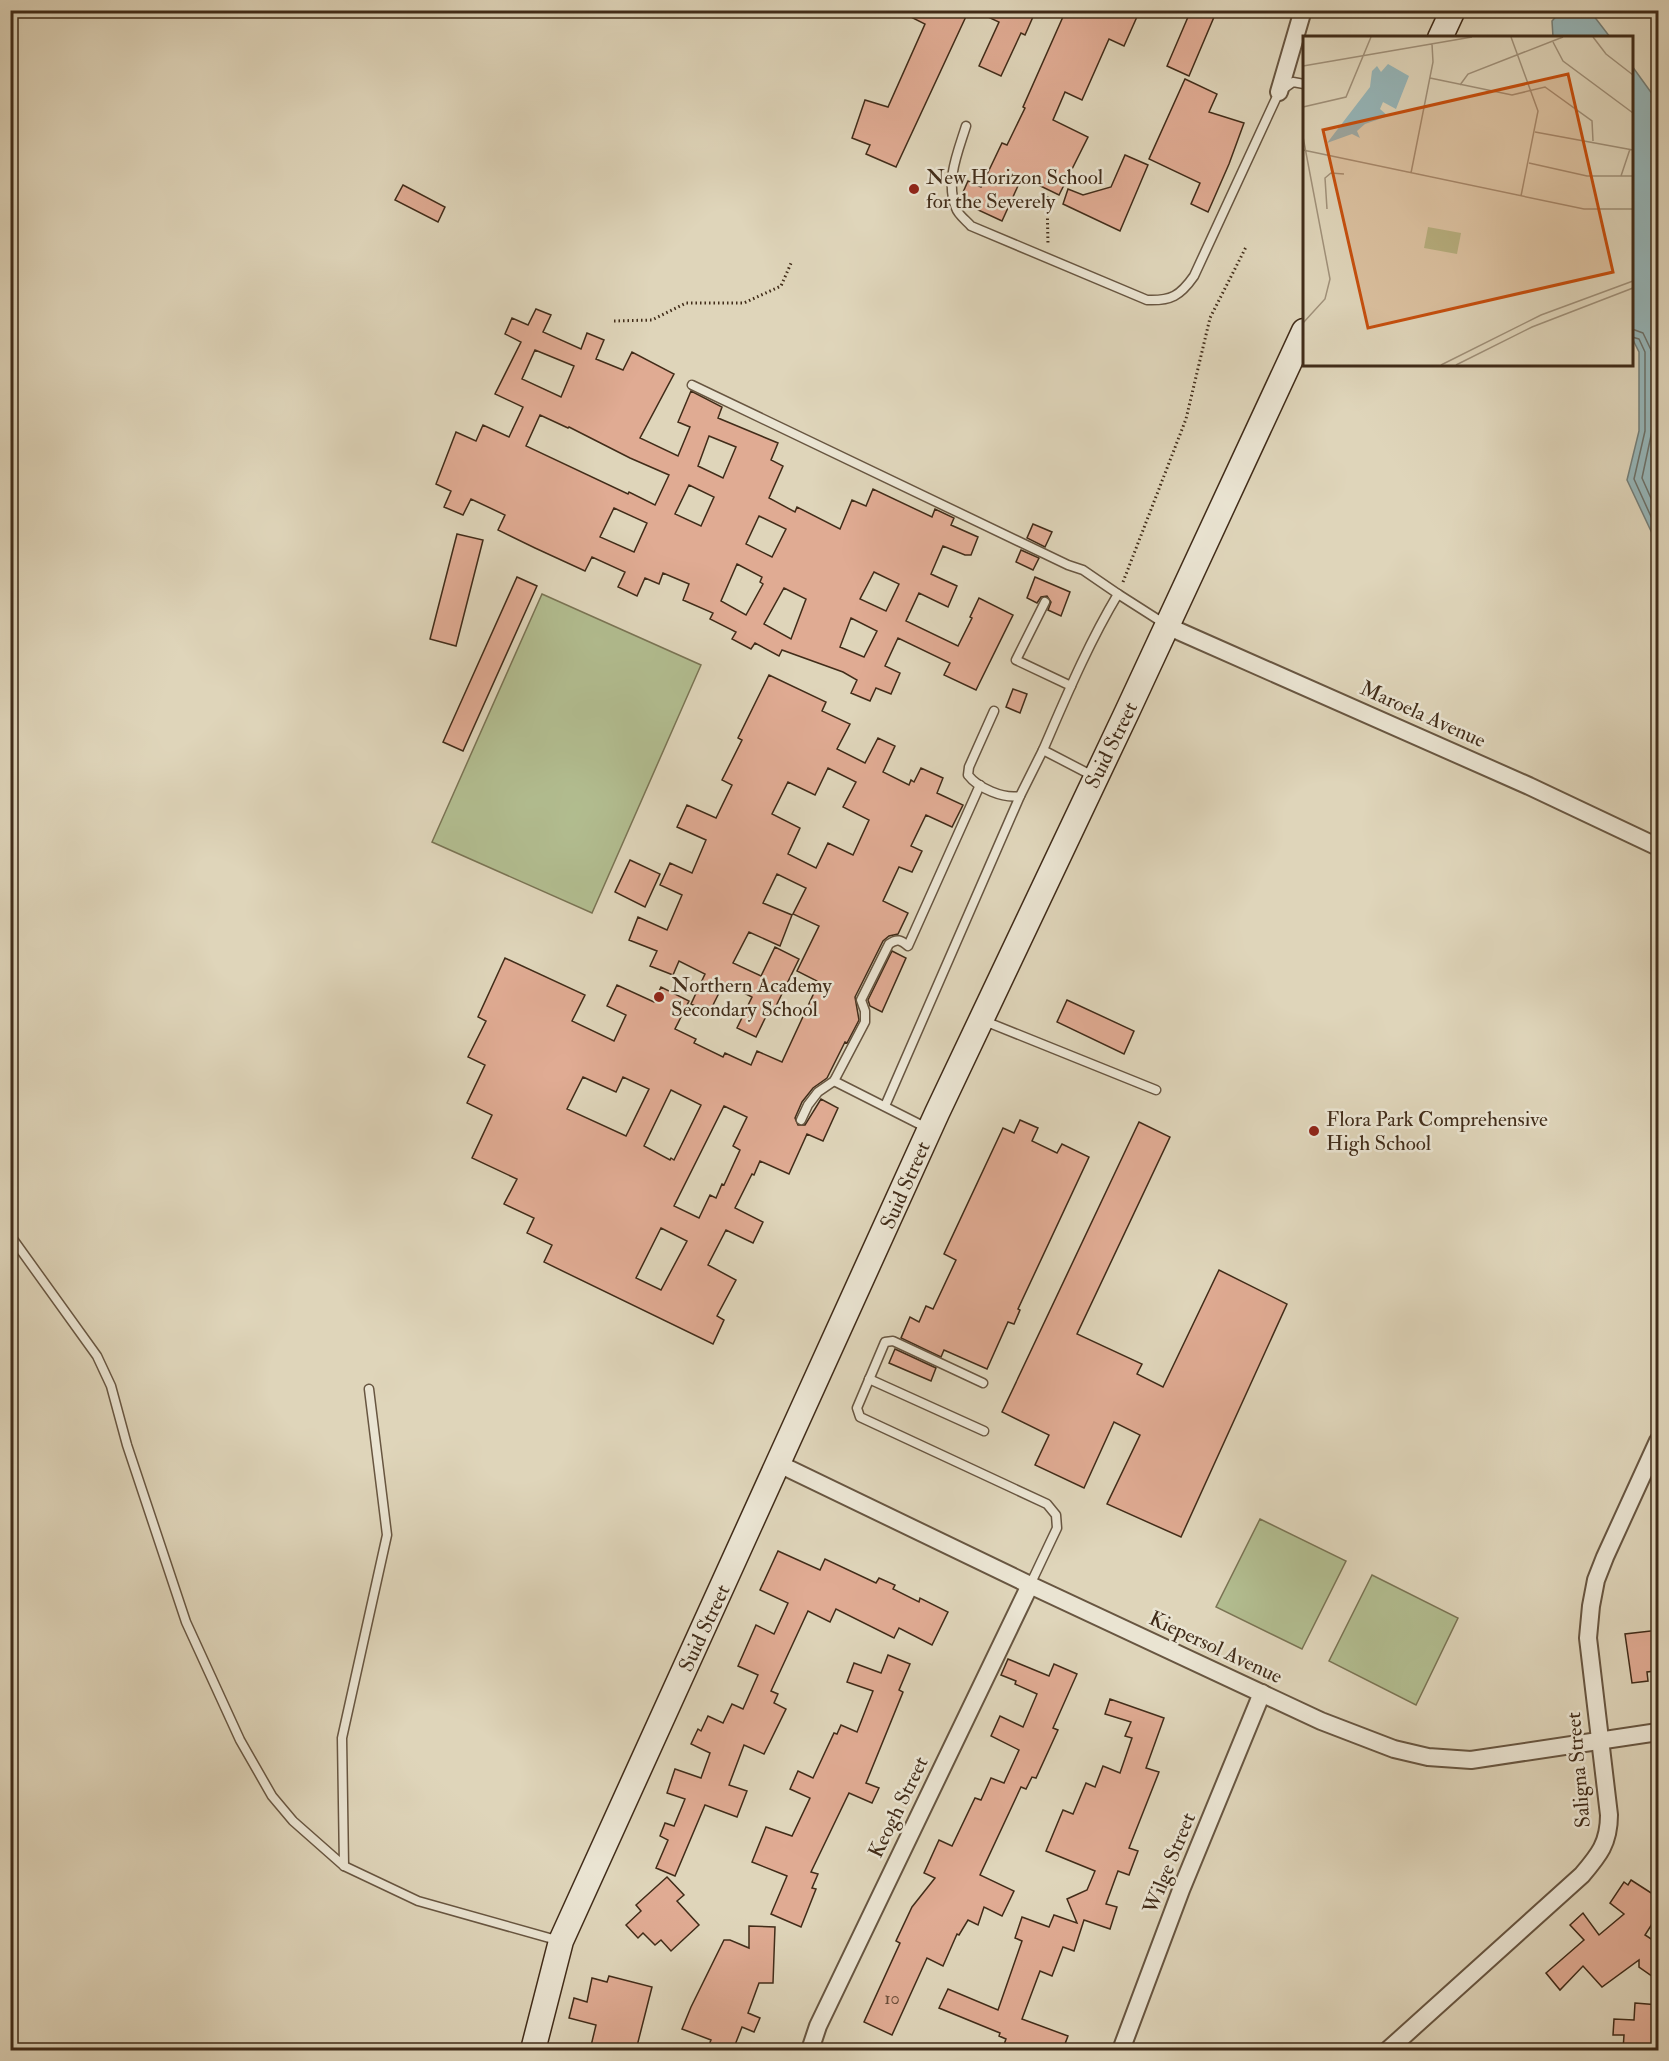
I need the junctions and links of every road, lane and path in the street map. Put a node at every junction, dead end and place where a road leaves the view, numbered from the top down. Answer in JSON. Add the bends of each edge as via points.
{"nodes":[{"id":1,"x":1303,"y":10,"type":"edge"},
{"id":2,"x":1453,"y":10,"type":"edge"},
{"id":3,"x":1441,"y":36,"type":"edge"},
{"id":4,"x":1303,"y":84,"type":"edge"},
{"id":5,"x":1279,"y":92,"type":"junction"},
{"id":6,"x":966,"y":126,"type":"dead end"},
{"id":7,"x":1047,"y":196,"type":"dead end"},
{"id":8,"x":1246,"y":247,"type":"dead end"},
{"id":9,"x":1048,"y":258,"type":"junction"},
{"id":10,"x":792,"y":261,"type":"dead end"},
{"id":11,"x":614,"y":321,"type":"dead end"},
{"id":12,"x":1303,"y":335,"type":"edge"},
{"id":13,"x":692,"y":385,"type":"dead end"},
{"id":14,"x":1118,"y":594,"type":"junction"},
{"id":15,"x":1045,"y":602,"type":"dead end"},
{"id":16,"x":1167,"y":626,"type":"junction"},
{"id":17,"x":1071,"y":686,"type":"junction"},
{"id":18,"x":994,"y":711,"type":"dead end"},
{"id":19,"x":1043,"y":750,"type":"junction"},
{"id":20,"x":1095,"y":777,"type":"junction"},
{"id":21,"x":980,"y":785,"type":"junction"},
{"id":22,"x":1020,"y":796,"type":"junction"},
{"id":23,"x":1659,"y":847,"type":"edge"},
{"id":24,"x":981,"y":1020,"type":"junction"},
{"id":25,"x":834,"y":1081,"type":"junction"},
{"id":26,"x":1156,"y":1090,"type":"dead end"},
{"id":27,"x":885,"y":1106,"type":"junction"},
{"id":28,"x":801,"y":1120,"type":"dead end"},
{"id":29,"x":930,"y":1129,"type":"junction"},
{"id":30,"x":10,"y":1235,"type":"edge"},
{"id":31,"x":869,"y":1379,"type":"junction"},
{"id":32,"x":983,"y":1383,"type":"dead end"},
{"id":33,"x":369,"y":1389,"type":"dead end"},
{"id":34,"x":984,"y":1431,"type":"dead end"},
{"id":35,"x":1659,"y":1441,"type":"edge"},
{"id":36,"x":779,"y":1464,"type":"junction"},
{"id":37,"x":1030,"y":1585,"type":"junction"},
{"id":38,"x":1262,"y":1693,"type":"junction"},
{"id":39,"x":1659,"y":1732,"type":"edge"},
{"id":40,"x":1600,"y":1740,"type":"junction"},
{"id":41,"x":344,"y":1866,"type":"junction"},
{"id":42,"x":561,"y":1941,"type":"junction"},
{"id":43,"x":533,"y":2050,"type":"edge"},
{"id":44,"x":810,"y":2050,"type":"edge"},
{"id":45,"x":1121,"y":2050,"type":"edge"},
{"id":46,"x":1388,"y":2050,"type":"edge"}],
"edges":[{"from":1,"to":5,"type":"street"},
{"from":2,"to":3,"type":"street"},
{"from":4,"to":5,"type":"lane","via":[[1293,82]]},
{"from":5,"to":9,"type":"lane","via":[[1194,276],[1175,296],[1148,300]]},
{"from":6,"to":9,"type":"lane","via":[[954,165],[952,189],[956,210],[971,226]]},
{"from":7,"to":9,"type":"path"},
{"from":8,"to":14,"type":"path","via":[[1210,318],[1186,419]]},
{"from":10,"to":11,"type":"path","via":[[781,286],[744,303],[686,303],[652,320]]},
{"from":12,"to":16,"type":"street","name":"Suid Street"},
{"from":13,"to":14,"type":"lane","via":[[1083,570]]},
{"from":14,"to":16,"type":"lane"},
{"from":14,"to":17,"type":"lane"},
{"from":15,"to":17,"type":"lane","via":[[1016,660]]},
{"from":16,"to":20,"type":"street","name":"Suid Street"},
{"from":16,"to":23,"type":"street","name":"Maroela Avenue"},
{"from":17,"to":19,"type":"lane"},
{"from":18,"to":21,"type":"lane","via":[[968,775]]},
{"from":19,"to":20,"type":"lane"},
{"from":19,"to":22,"type":"lane"},
{"from":20,"to":24,"type":"street","name":"Suid Street"},
{"from":21,"to":22,"type":"lane","via":[[1010,798]]},
{"from":21,"to":25,"type":"lane","via":[[908,946],[894,940],[889,944],[861,1000],[865,1022]]},
{"from":22,"to":27,"type":"lane"},
{"from":24,"to":26,"type":"lane"},
{"from":24,"to":29,"type":"street","name":"Suid Street"},
{"from":25,"to":27,"type":"lane"},
{"from":25,"to":28,"type":"lane","via":[[818,1092]]},
{"from":27,"to":29,"type":"lane"},
{"from":29,"to":36,"type":"street","name":"Suid Street"},
{"from":30,"to":41,"type":"lane","via":[[97,1356],[111,1386],[186,1622],[240,1740],[272,1796],[293,1821]]},
{"from":31,"to":32,"type":"lane","via":[[885,1342],[893,1341]]},
{"from":31,"to":34,"type":"lane"},
{"from":31,"to":37,"type":"lane","via":[[857,1408],[860,1416],[1047,1504],[1056,1515],[1057,1528]]},
{"from":33,"to":41,"type":"lane","via":[[387,1535],[342,1738]]},
{"from":35,"to":40,"type":"street","name":"Saligna Street","via":[[1605,1557],[1594,1591],[1588,1638]]},
{"from":36,"to":37,"type":"street","name":"Kiepersol Avenue"},
{"from":36,"to":42,"type":"street","name":"Suid Street"},
{"from":37,"to":38,"type":"street","name":"Kiepersol Avenue"},
{"from":37,"to":44,"type":"street","name":"Keogh Street","via":[[823,2015]]},
{"from":38,"to":40,"type":"street","name":"Kiepersol Avenue","via":[[1370,1741],[1428,1757],[1471,1760]]},
{"from":38,"to":45,"type":"street","name":"Wilge Street"},
{"from":39,"to":40,"type":"street","name":"Kiepersol Avenue"},
{"from":40,"to":46,"type":"street","name":"Saligna Street","via":[[1609,1822],[1601,1852],[1582,1875]]},
{"from":41,"to":42,"type":"lane","via":[[418,1901]]},
{"from":42,"to":43,"type":"street","name":"Suid Street"}]}
